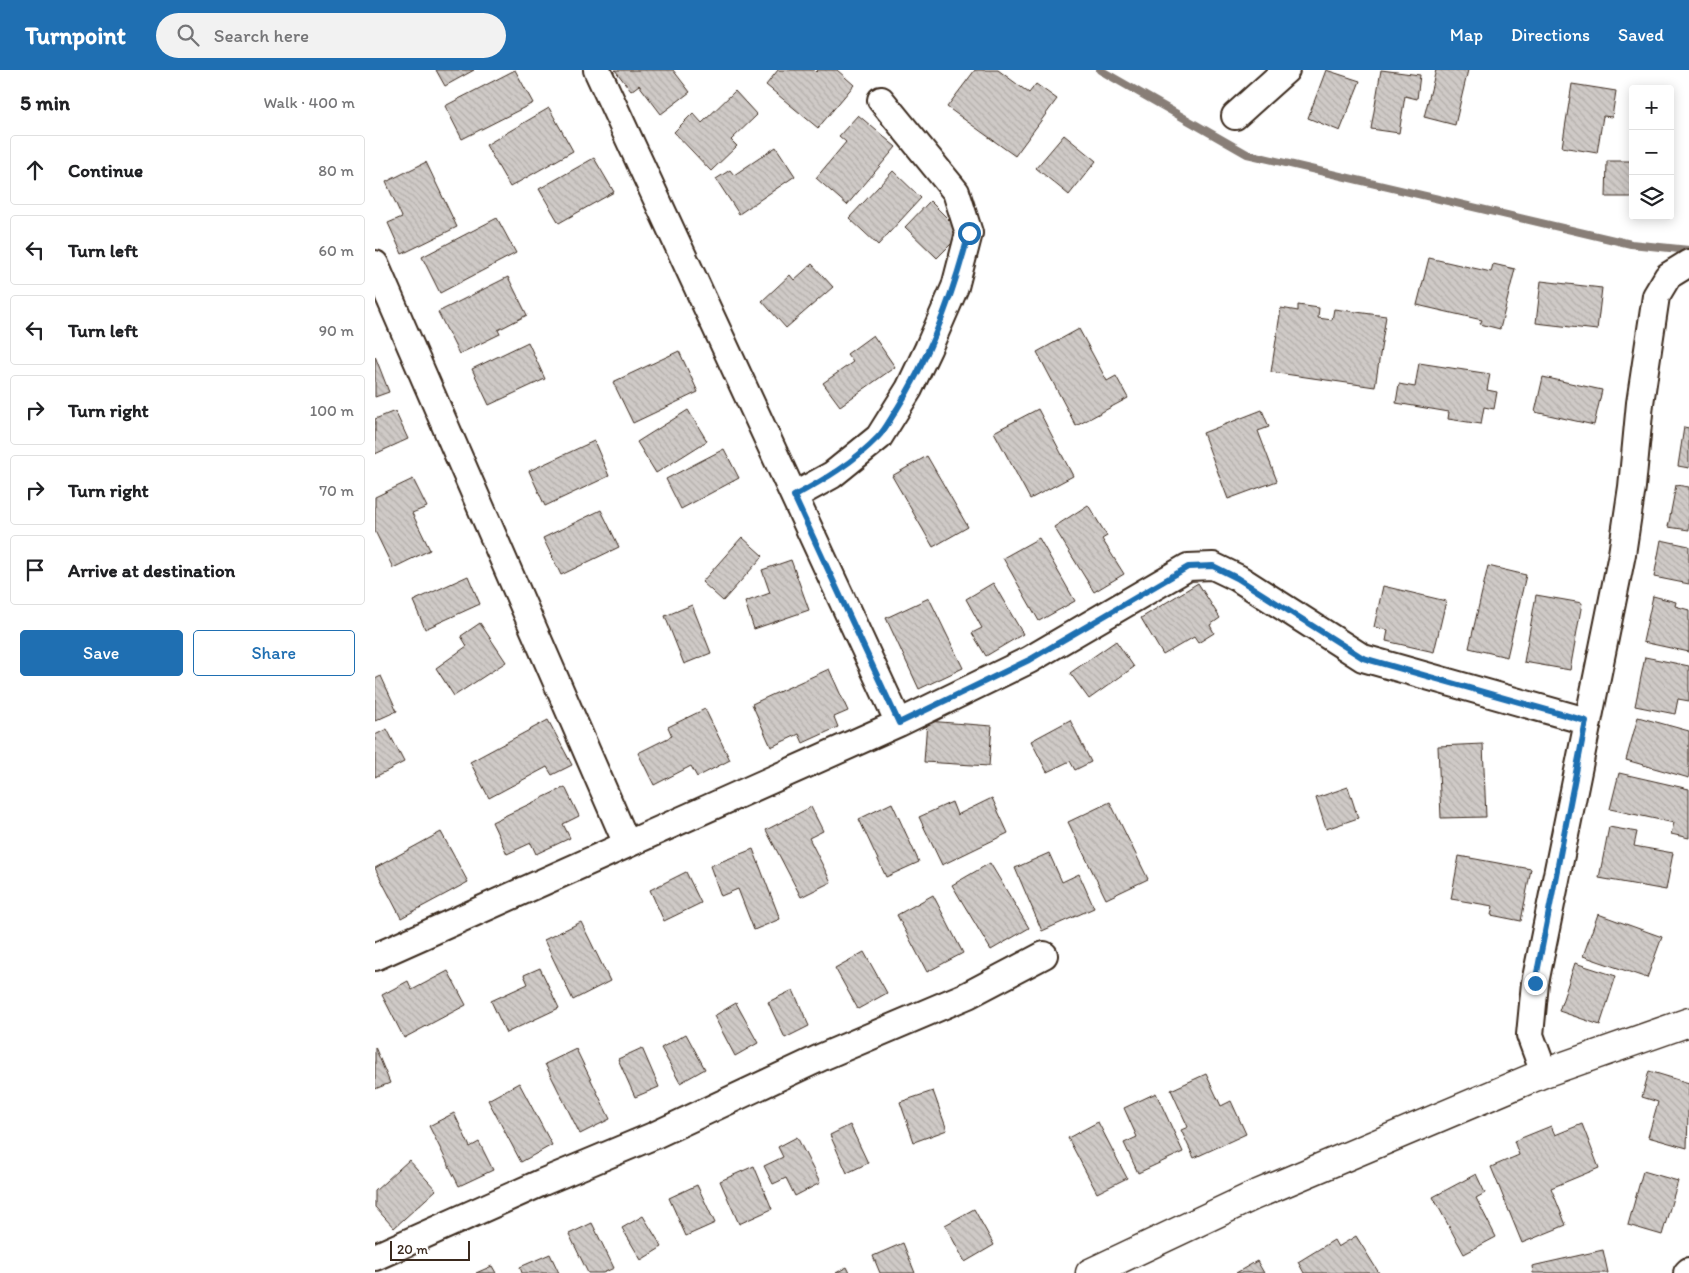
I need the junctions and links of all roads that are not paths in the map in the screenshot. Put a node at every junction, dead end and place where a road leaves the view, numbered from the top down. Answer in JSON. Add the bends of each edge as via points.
{"nodes":[{"id":1,"x":597,"y":70,"type":"edge"},
{"id":2,"x":1286,"y":70,"type":"edge"},
{"id":3,"x":881,"y":100,"type":"dead end"},
{"id":4,"x":1235,"y":116,"type":"dead end"},
{"id":5,"x":1689,"y":263,"type":"edge"},
{"id":6,"x":375,"y":264,"type":"edge"},
{"id":7,"x":794,"y":496,"type":"junction"},
{"id":8,"x":1586,"y":721,"type":"junction"},
{"id":9,"x":899,"y":723,"type":"junction"},
{"id":10,"x":627,"y":844,"type":"junction"},
{"id":11,"x":1045,"y":955,"type":"dead end"},
{"id":12,"x":375,"y":957,"type":"edge"},
{"id":13,"x":1689,"y":1022,"type":"edge"},
{"id":14,"x":1544,"y":1073,"type":"junction"},
{"id":15,"x":375,"y":1257,"type":"edge"},
{"id":16,"x":1090,"y":1273,"type":"edge"}],
"edges":[{"from":1,"to":7,"type":"street"},
{"from":2,"to":4,"type":"street"},
{"from":3,"to":7,"type":"street","via":[[956,192],[969,233],[955,287],[928,349],[909,389],[879,437],[832,475]]},
{"from":5,"to":8,"type":"street","via":[[1668,276],[1656,296],[1622,554]]},
{"from":6,"to":10,"type":"street"},
{"from":7,"to":9,"type":"street"},
{"from":8,"to":9,"type":"street","via":[[1363,658],[1213,566],[1188,567],[1029,660]]},
{"from":8,"to":14,"type":"street","via":[[1535,983],[1530,1035]]},
{"from":9,"to":10,"type":"street"},
{"from":10,"to":12,"type":"street"},
{"from":11,"to":15,"type":"street","via":[[968,994],[822,1057],[653,1136]]},
{"from":13,"to":14,"type":"street"},
{"from":14,"to":16,"type":"street","via":[[1253,1196]]}]}
